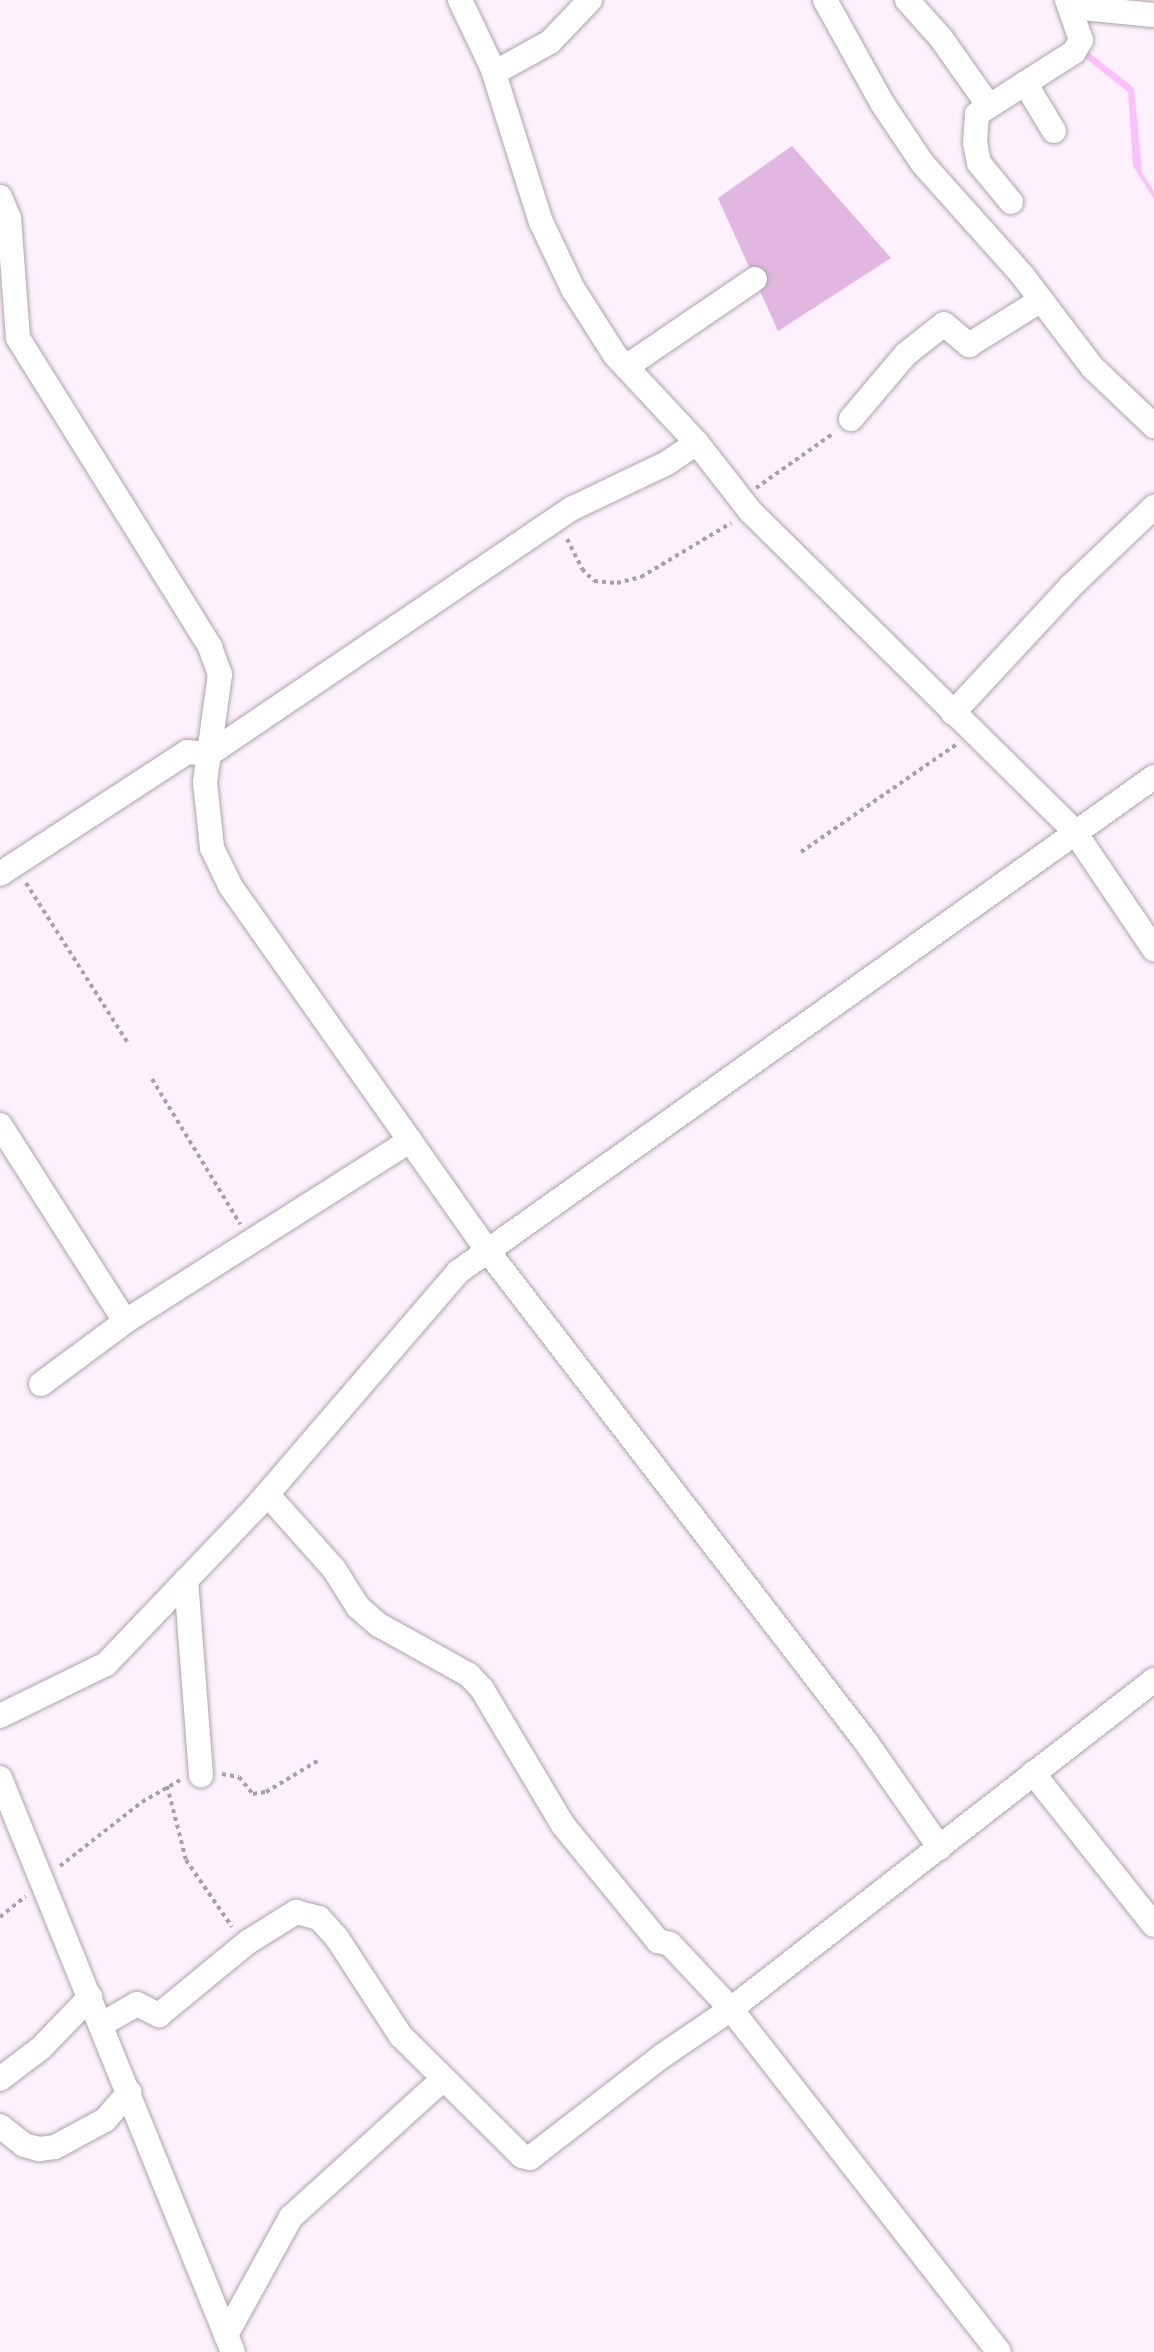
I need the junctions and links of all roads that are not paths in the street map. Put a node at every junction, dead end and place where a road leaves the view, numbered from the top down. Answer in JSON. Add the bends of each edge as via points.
{"nodes":[{"id":1,"x":460,"y":0,"type":"edge"},
{"id":2,"x":590,"y":0,"type":"edge"},
{"id":3,"x":825,"y":0,"type":"edge"},
{"id":4,"x":907,"y":0,"type":"edge"},
{"id":5,"x":1069,"y":4,"type":"edge"},
{"id":6,"x":1154,"y":15,"type":"edge"},
{"id":7,"x":494,"y":73,"type":"junction"},
{"id":8,"x":1025,"y":83,"type":"junction"},
{"id":9,"x":989,"y":106,"type":"junction"},
{"id":10,"x":1054,"y":131,"type":"dead end"},
{"id":11,"x":0,"y":197,"type":"edge"},
{"id":12,"x":1011,"y":202,"type":"dead end"},
{"id":13,"x":755,"y":279,"type":"dead end"},
{"id":14,"x":1041,"y":300,"type":"junction"},
{"id":15,"x":626,"y":367,"type":"junction"},
{"id":16,"x":851,"y":419,"type":"road end"},
{"id":17,"x":1154,"y":426,"type":"edge"},
{"id":18,"x":697,"y":443,"type":"junction"},
{"id":19,"x":1154,"y":507,"type":"edge"},
{"id":20,"x":953,"y":713,"type":"junction"},
{"id":21,"x":209,"y":754,"type":"junction"},
{"id":22,"x":1154,"y":777,"type":"edge"},
{"id":23,"x":1074,"y":831,"type":"junction"},
{"id":24,"x":6,"y":865,"type":"edge"},
{"id":25,"x":1154,"y":949,"type":"edge"},
{"id":26,"x":0,"y":1125,"type":"edge"},
{"id":27,"x":410,"y":1141,"type":"junction"},
{"id":28,"x":487,"y":1250,"type":"junction"},
{"id":29,"x":125,"y":1321,"type":"junction"},
{"id":30,"x":41,"y":1384,"type":"dead end"},
{"id":31,"x":267,"y":1494,"type":"junction"},
{"id":32,"x":186,"y":1580,"type":"junction"},
{"id":33,"x":1154,"y":1680,"type":"edge"},
{"id":34,"x":0,"y":1716,"type":"edge"},
{"id":35,"x":1033,"y":1773,"type":"junction"},
{"id":36,"x":201,"y":1775,"type":"road end"},
{"id":37,"x":0,"y":1778,"type":"edge"},
{"id":38,"x":940,"y":1848,"type":"junction"},
{"id":39,"x":1154,"y":1925,"type":"edge"},
{"id":40,"x":90,"y":1997,"type":"junction"},
{"id":41,"x":731,"y":2009,"type":"junction"},
{"id":42,"x":102,"y":2024,"type":"junction"},
{"id":43,"x":0,"y":2079,"type":"edge"},
{"id":44,"x":442,"y":2080,"type":"junction"},
{"id":45,"x":129,"y":2092,"type":"junction"},
{"id":46,"x":0,"y":2126,"type":"edge"},
{"id":47,"x":230,"y":2344,"type":"edge"},
{"id":48,"x":999,"y":2352,"type":"edge"}],
"edges":[{"from":1,"to":7,"type":"street"},
{"from":2,"to":7,"type":"street","via":[[550,42]]},
{"from":3,"to":14,"type":"street","via":[[923,164]]},
{"from":4,"to":9,"type":"street"},
{"from":5,"to":6,"type":"street"},
{"from":5,"to":8,"type":"street","via":[[1081,40],[1074,52]]},
{"from":7,"to":15,"type":"street","via":[[541,222],[573,289]]},
{"from":8,"to":9,"type":"street"},
{"from":8,"to":10,"type":"street"},
{"from":9,"to":12,"type":"street","via":[[977,114],[979,163]]},
{"from":11,"to":21,"type":"street","via":[[9,218],[18,338],[210,647],[220,674]]},
{"from":13,"to":15,"type":"street"},
{"from":14,"to":16,"type":"street","via":[[969,345],[944,324],[906,354]]},
{"from":14,"to":17,"type":"street","via":[[1092,367]]},
{"from":15,"to":18,"type":"street"},
{"from":18,"to":20,"type":"street","via":[[746,505]]},
{"from":18,"to":21,"type":"street","via":[[556,519]]},
{"from":19,"to":20,"type":"street","via":[[1071,586]]},
{"from":20,"to":23,"type":"street"},
{"from":21,"to":24,"type":"street","via":[[187,752]]},
{"from":21,"to":27,"type":"street","via":[[205,782],[212,848],[231,887]]},
{"from":22,"to":23,"type":"street"},
{"from":23,"to":25,"type":"street"},
{"from":23,"to":28,"type":"street"},
{"from":26,"to":29,"type":"street"},
{"from":27,"to":28,"type":"street"},
{"from":27,"to":29,"type":"street"},
{"from":28,"to":31,"type":"street","via":[[458,1272]]},
{"from":28,"to":38,"type":"street","via":[[866,1742]]},
{"from":29,"to":30,"type":"street"},
{"from":31,"to":32,"type":"street"},
{"from":31,"to":41,"type":"street","via":[[334,1569],[358,1607],[475,1682],[563,1825],[658,1941],[670,1944]]},
{"from":32,"to":34,"type":"street","via":[[106,1664]]},
{"from":32,"to":36,"type":"street"},
{"from":33,"to":35,"type":"street"},
{"from":35,"to":38,"type":"street"},
{"from":35,"to":39,"type":"street"},
{"from":37,"to":40,"type":"street"},
{"from":38,"to":41,"type":"street"},
{"from":40,"to":42,"type":"street"},
{"from":40,"to":43,"type":"street","via":[[41,2048]]},
{"from":41,"to":44,"type":"street","via":[[530,2158]]},
{"from":41,"to":48,"type":"street"},
{"from":42,"to":44,"type":"street","via":[[137,2004],[159,2015],[248,1942],[296,1912],[319,1918],[337,1938],[401,2036]]},
{"from":42,"to":45,"type":"street"},
{"from":44,"to":47,"type":"street","via":[[291,2217]]},
{"from":45,"to":46,"type":"street","via":[[105,2120],[55,2147],[24,2145]]},
{"from":45,"to":47,"type":"street"}]}
